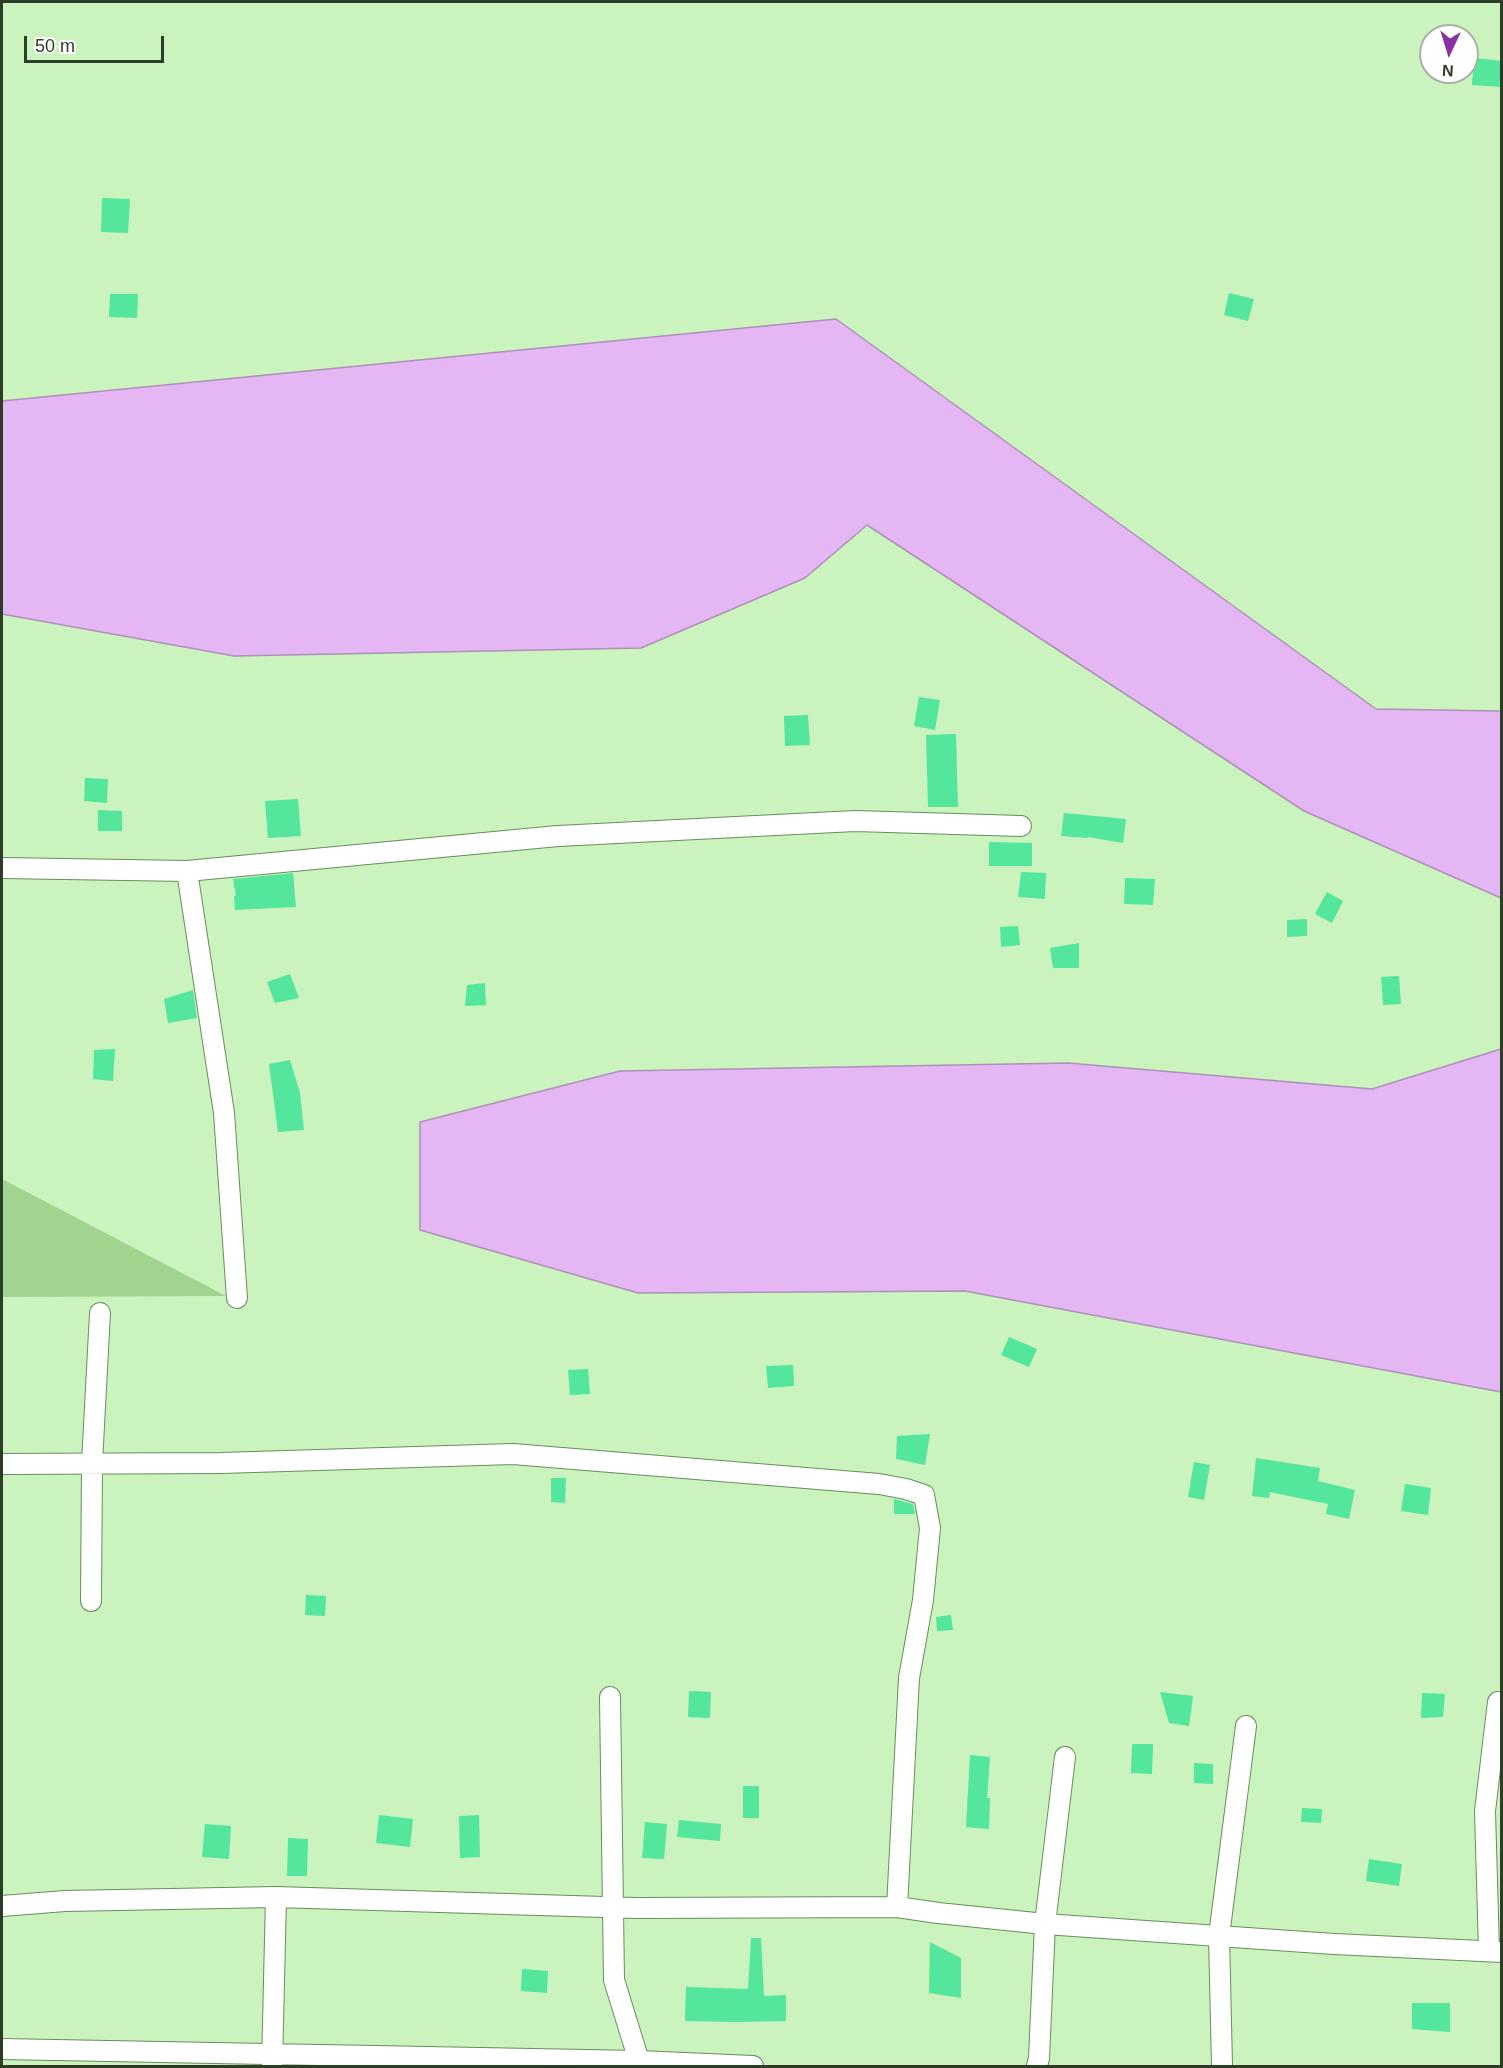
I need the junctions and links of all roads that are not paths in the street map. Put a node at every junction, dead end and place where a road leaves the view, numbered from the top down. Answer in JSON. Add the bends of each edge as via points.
{"nodes":[{"id":1,"x":1021,"y":826,"type":"dead end"},
{"id":2,"x":2,"y":868,"type":"edge"},
{"id":3,"x":187,"y":871,"type":"junction"},
{"id":4,"x":237,"y":1298,"type":"dead end"},
{"id":5,"x":100,"y":1313,"type":"dead end"},
{"id":6,"x":2,"y":1464,"type":"edge"},
{"id":7,"x":92,"y":1464,"type":"junction"},
{"id":8,"x":91,"y":1601,"type":"dead end"},
{"id":9,"x":610,"y":1697,"type":"dead end"},
{"id":10,"x":1498,"y":1702,"type":"dead end"},
{"id":11,"x":1246,"y":1726,"type":"dead end"},
{"id":12,"x":1065,"y":1757,"type":"dead end"},
{"id":13,"x":276,"y":1897,"type":"junction"},
{"id":14,"x":2,"y":1906,"type":"edge"},
{"id":15,"x":614,"y":1907,"type":"junction"},
{"id":16,"x":897,"y":1907,"type":"junction"},
{"id":17,"x":1045,"y":1924,"type":"junction"},
{"id":18,"x":1219,"y":1936,"type":"junction"},
{"id":19,"x":1495,"y":1951,"type":"edge"},
{"id":20,"x":2,"y":2049,"type":"edge"},
{"id":21,"x":272,"y":2060,"type":"edge"},
{"id":22,"x":639,"y":2061,"type":"junction"},
{"id":23,"x":438,"y":2062,"type":"edge"},
{"id":24,"x":618,"y":2064,"type":"edge"},
{"id":25,"x":753,"y":2067,"type":"edge"},
{"id":26,"x":1037,"y":2067,"type":"edge"},
{"id":27,"x":1222,"y":2067,"type":"edge"}],
"edges":[{"from":1,"to":3,"type":"street","via":[[855,821],[661,830]]},
{"from":2,"to":3,"type":"street"},
{"from":3,"to":4,"type":"street","via":[[224,1113]]},
{"from":5,"to":7,"type":"street"},
{"from":6,"to":7,"type":"street"},
{"from":7,"to":8,"type":"street"},
{"from":7,"to":16,"type":"street","via":[[513,1454],[879,1484],[924,1495],[930,1528],[923,1600],[909,1678]]},
{"from":9,"to":15,"type":"street"},
{"from":10,"to":19,"type":"street","via":[[1485,1811]]},
{"from":11,"to":18,"type":"street"},
{"from":12,"to":17,"type":"street"},
{"from":13,"to":14,"type":"street"},
{"from":13,"to":15,"type":"street"},
{"from":13,"to":21,"type":"street"},
{"from":15,"to":16,"type":"street"},
{"from":15,"to":22,"type":"street","via":[[614,1980]]},
{"from":16,"to":17,"type":"street"},
{"from":17,"to":18,"type":"street"},
{"from":17,"to":26,"type":"street"},
{"from":18,"to":19,"type":"street"},
{"from":18,"to":27,"type":"street"},
{"from":20,"to":21,"type":"street"},
{"from":21,"to":23,"type":"street"},
{"from":22,"to":24,"type":"street"},
{"from":22,"to":25,"type":"street"},
{"from":23,"to":24,"type":"street"}]}
